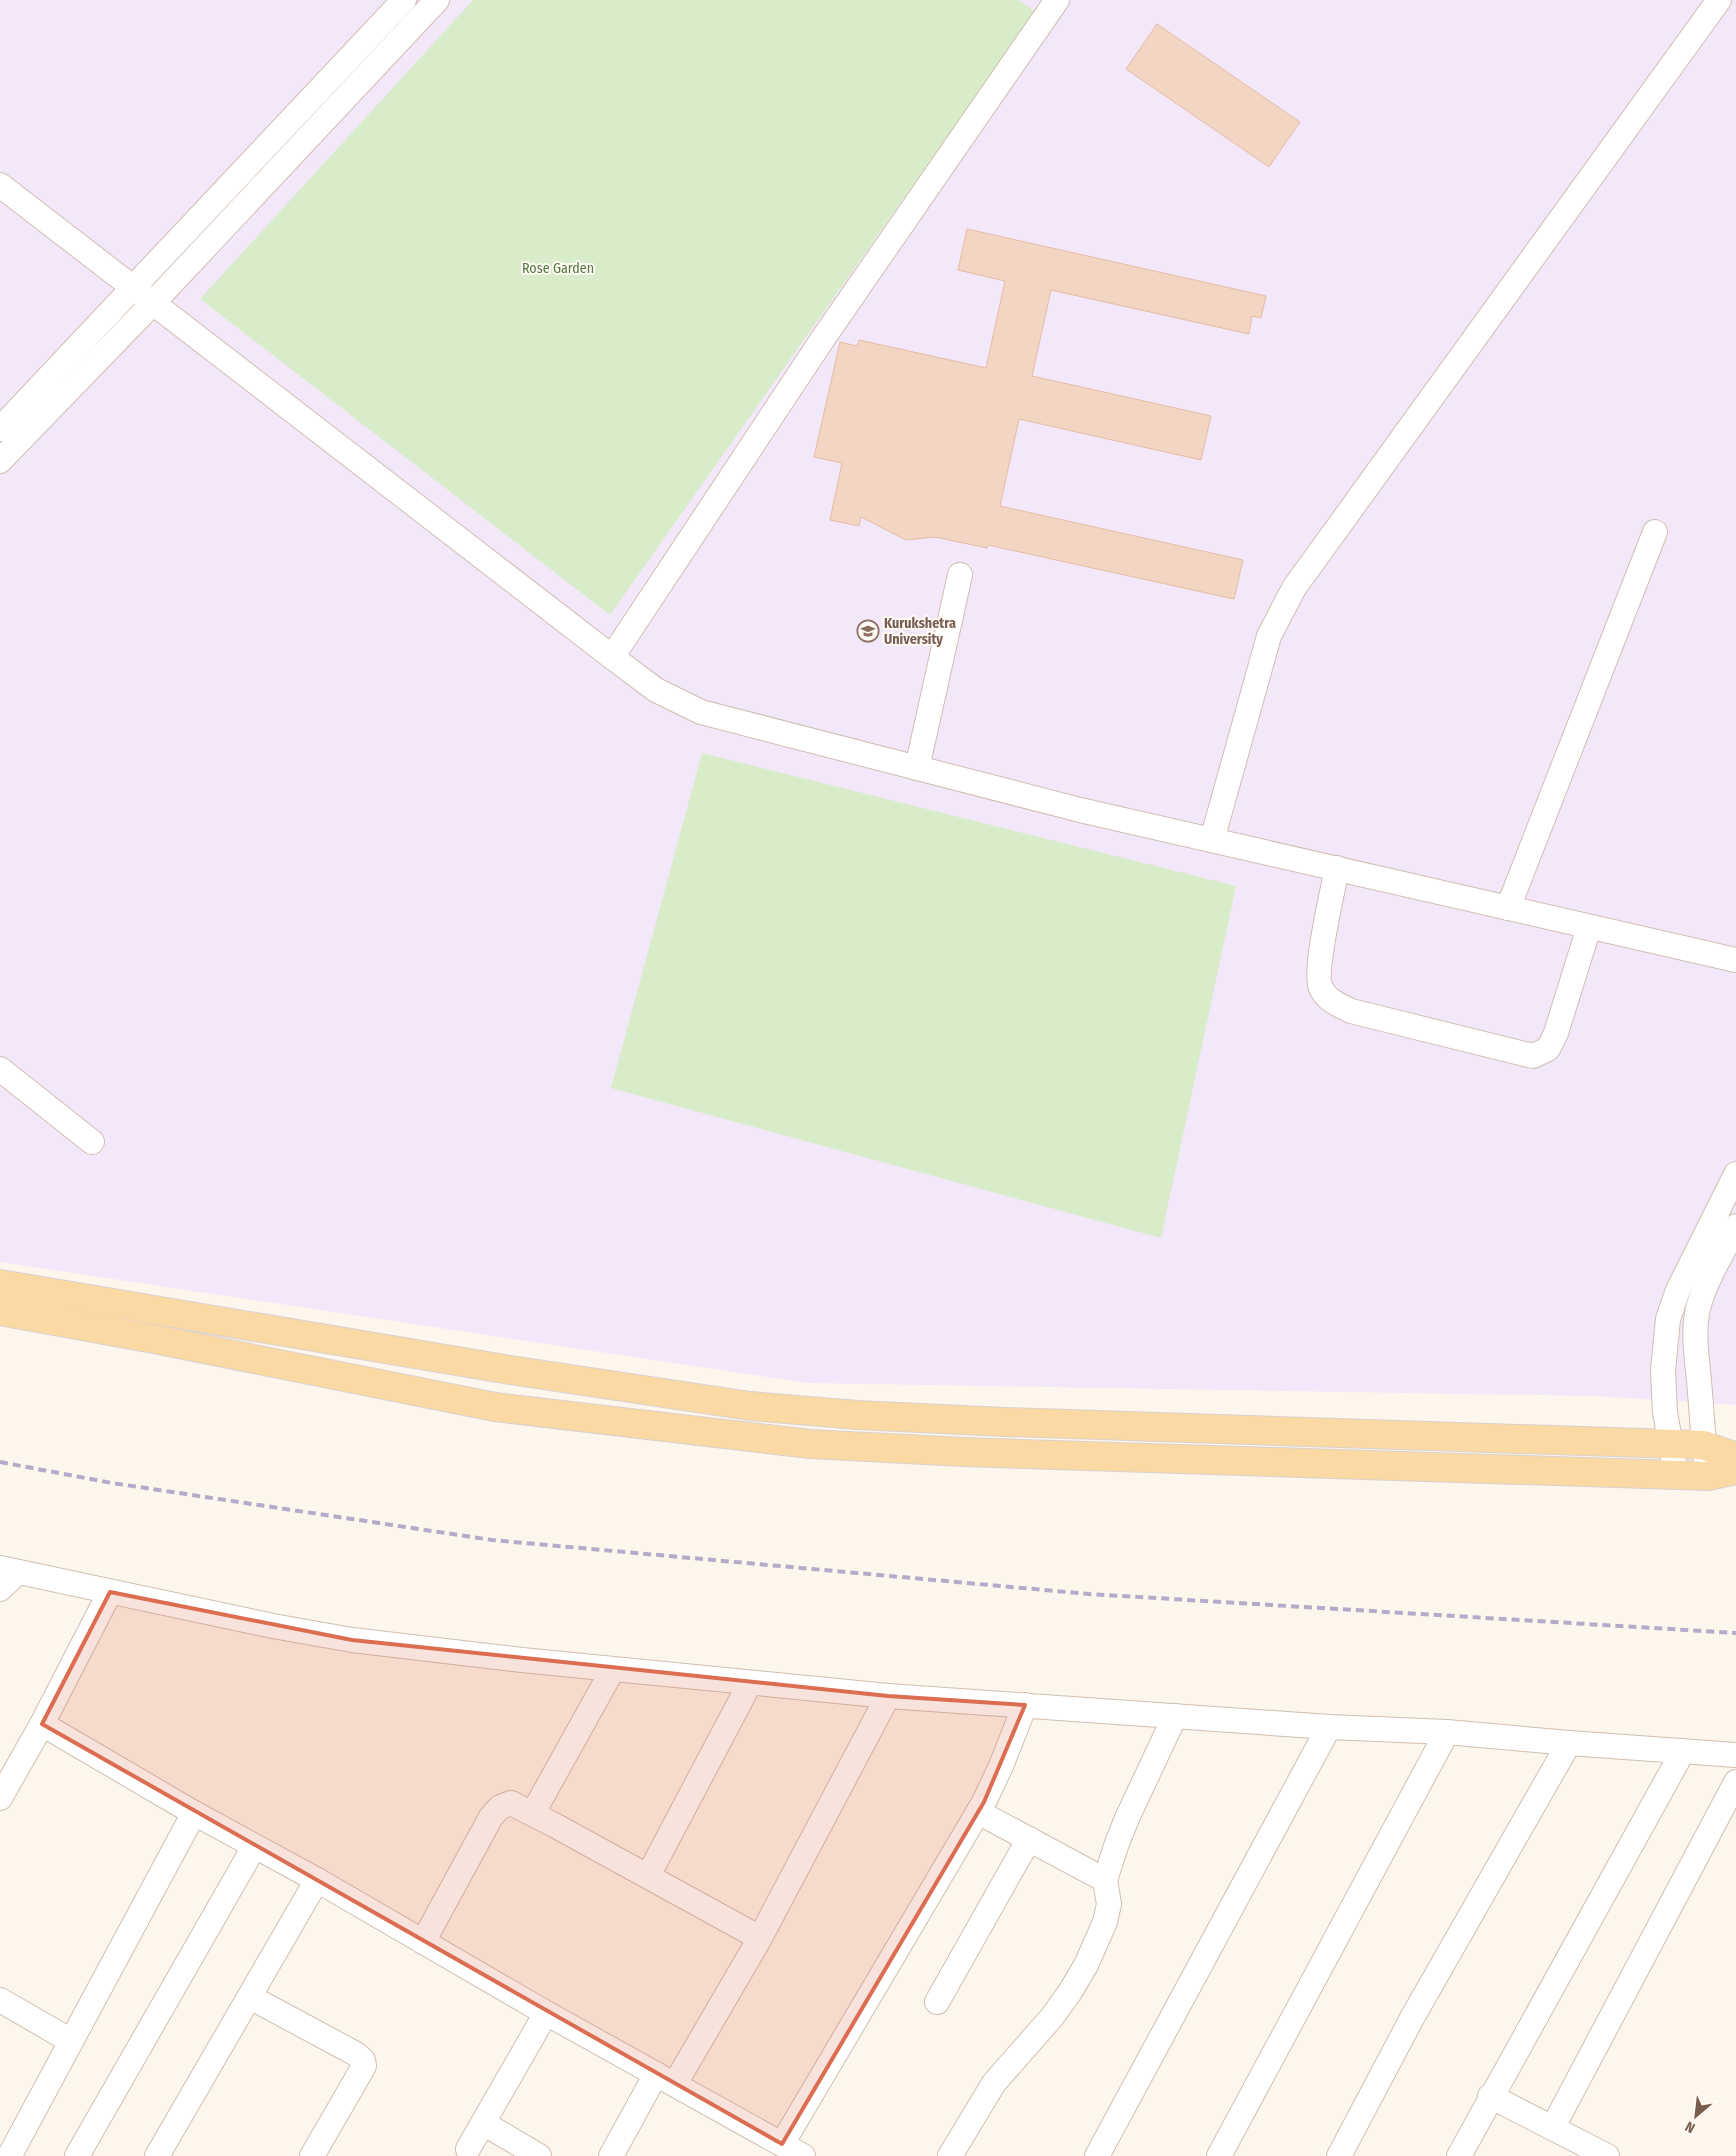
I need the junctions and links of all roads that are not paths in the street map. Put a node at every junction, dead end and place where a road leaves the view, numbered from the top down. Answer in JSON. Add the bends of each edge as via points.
{"nodes":[{"id":1,"x":404,"y":0,"type":"edge"},
{"id":2,"x":1057,"y":0,"type":"edge"},
{"id":3,"x":1719,"y":0,"type":"edge"},
{"id":4,"x":425,"y":4,"type":"edge"},
{"id":5,"x":0,"y":185,"type":"edge"},
{"id":6,"x":132,"y":286,"type":"junction"},
{"id":7,"x":153,"y":303,"type":"junction"},
{"id":8,"x":0,"y":429,"type":"edge"},
{"id":9,"x":0,"y":461,"type":"edge"},
{"id":10,"x":1656,"y":532,"type":"dead end"},
{"id":11,"x":960,"y":575,"type":"dead end"},
{"id":12,"x":612,"y":657,"type":"junction"},
{"id":13,"x":917,"y":768,"type":"junction"},
{"id":14,"x":1212,"y":840,"type":"junction"},
{"id":15,"x":1336,"y":868,"type":"junction"},
{"id":16,"x":1508,"y":908,"type":"junction"},
{"id":17,"x":1589,"y":927,"type":"junction"},
{"id":18,"x":1736,"y":960,"type":"edge"},
{"id":19,"x":0,"y":1069,"type":"edge"},
{"id":20,"x":92,"y":1142,"type":"dead end"},
{"id":21,"x":1736,"y":1174,"type":"edge"},
{"id":22,"x":1736,"y":1226,"type":"edge"},
{"id":23,"x":0,"y":1284,"type":"edge"},
{"id":24,"x":0,"y":1312,"type":"edge"},
{"id":25,"x":1671,"y":1443,"type":"junction"},
{"id":26,"x":1703,"y":1445,"type":"junction"},
{"id":27,"x":1736,"y":1457,"type":"edge"},
{"id":28,"x":1736,"y":1470,"type":"edge"},
{"id":29,"x":1676,"y":1475,"type":"junction"},
{"id":30,"x":1708,"y":1476,"type":"junction"},
{"id":31,"x":9,"y":1570,"type":"edge"},
{"id":32,"x":0,"y":1589,"type":"edge"},
{"id":33,"x":110,"y":1592,"type":"junction"},
{"id":34,"x":613,"y":1669,"type":"junction"},
{"id":35,"x":750,"y":1683,"type":"junction"},
{"id":36,"x":888,"y":1696,"type":"junction"},
{"id":37,"x":1025,"y":1705,"type":"junction"},
{"id":38,"x":1175,"y":1716,"type":"junction"},
{"id":39,"x":42,"y":1724,"type":"junction"},
{"id":40,"x":1329,"y":1727,"type":"junction"},
{"id":41,"x":1447,"y":1732,"type":"junction"},
{"id":42,"x":1569,"y":1743,"type":"junction"},
{"id":43,"x":1683,"y":1751,"type":"junction"},
{"id":44,"x":1736,"y":1755,"type":"edge"},
{"id":45,"x":1736,"y":1782,"type":"edge"},
{"id":46,"x":0,"y":1798,"type":"edge"},
{"id":47,"x":978,"y":1812,"type":"junction"},
{"id":48,"x":194,"y":1814,"type":"junction"},
{"id":49,"x":533,"y":1814,"type":"junction"},
{"id":50,"x":1029,"y":1839,"type":"junction"},
{"id":51,"x":254,"y":1847,"type":"junction"},
{"id":52,"x":648,"y":1876,"type":"junction"},
{"id":53,"x":317,"y":1880,"type":"junction"},
{"id":54,"x":1105,"y":1880,"type":"junction"},
{"id":55,"x":760,"y":1938,"type":"junction"},
{"id":56,"x":423,"y":1942,"type":"junction"},
{"id":57,"x":250,"y":1997,"type":"junction"},
{"id":58,"x":0,"y":2000,"type":"edge"},
{"id":59,"x":937,"y":2002,"type":"dead end"},
{"id":60,"x":546,"y":2013,"type":"junction"},
{"id":61,"x":71,"y":2041,"type":"junction"},
{"id":62,"x":666,"y":2079,"type":"junction"},
{"id":63,"x":1490,"y":2096,"type":"junction"},
{"id":64,"x":483,"y":2123,"type":"junction"},
{"id":65,"x":1553,"y":2127,"type":"junction"},
{"id":66,"x":782,"y":2144,"type":"junction"},
{"id":67,"x":468,"y":2149,"type":"dead end"},
{"id":68,"x":1591,"y":2152,"type":"edge"},
{"id":69,"x":7,"y":2154,"type":"edge"},
{"id":70,"x":77,"y":2156,"type":"edge"},
{"id":71,"x":157,"y":2156,"type":"edge"},
{"id":72,"x":312,"y":2156,"type":"edge"},
{"id":73,"x":539,"y":2156,"type":"edge"},
{"id":74,"x":611,"y":2156,"type":"edge"},
{"id":75,"x":803,"y":2156,"type":"edge"},
{"id":76,"x":950,"y":2156,"type":"edge"},
{"id":77,"x":1098,"y":2156,"type":"edge"},
{"id":78,"x":1219,"y":2156,"type":"edge"},
{"id":79,"x":1339,"y":2156,"type":"edge"},
{"id":80,"x":1459,"y":2156,"type":"edge"}],
"edges":[{"from":1,"to":6,"type":"street"},
{"from":2,"to":12,"type":"street","via":[[822,340]]},
{"from":3,"to":14,"type":"street","via":[[1294,588],[1269,636]]},
{"from":4,"to":7,"type":"street"},
{"from":5,"to":6,"type":"street"},
{"from":6,"to":7,"type":"street"},
{"from":6,"to":8,"type":"street"},
{"from":7,"to":9,"type":"street"},
{"from":7,"to":12,"type":"street"},
{"from":10,"to":16,"type":"street"},
{"from":11,"to":13,"type":"street"},
{"from":12,"to":13,"type":"street","via":[[656,690],[701,712]]},
{"from":13,"to":14,"type":"street"},
{"from":14,"to":15,"type":"street"},
{"from":15,"to":16,"type":"street"},
{"from":15,"to":17,"type":"street","via":[[1319,968],[1320,986],[1328,999],[1351,1011],[1533,1056],[1548,1049],[1556,1033]]},
{"from":16,"to":17,"type":"street"},
{"from":17,"to":18,"type":"street"},
{"from":19,"to":20,"type":"street"},
{"from":21,"to":25,"type":"street","via":[[1678,1290],[1668,1319],[1663,1371],[1665,1412]]},
{"from":22,"to":26,"type":"street","via":[[1702,1296],[1697,1314]]},
{"from":23,"to":25,"type":"main road","via":[[510,1370],[750,1406],[1006,1422]]},
{"from":24,"to":29,"type":"main road","via":[[154,1339],[495,1407],[810,1444]]},
{"from":25,"to":26,"type":"main road"},
{"from":25,"to":29,"type":"street"},
{"from":26,"to":27,"type":"main road"},
{"from":26,"to":30,"type":"street"},
{"from":28,"to":30,"type":"main road"},
{"from":29,"to":30,"type":"main road"},
{"from":31,"to":32,"type":"street"},
{"from":31,"to":33,"type":"street"},
{"from":33,"to":34,"type":"street","via":[[352,1640]]},
{"from":33,"to":39,"type":"street"},
{"from":34,"to":35,"type":"street"},
{"from":34,"to":49,"type":"street"},
{"from":35,"to":36,"type":"street"},
{"from":35,"to":52,"type":"street"},
{"from":36,"to":37,"type":"street"},
{"from":36,"to":55,"type":"street"},
{"from":37,"to":38,"type":"street"},
{"from":37,"to":47,"type":"street","via":[[1001,1766]]},
{"from":38,"to":40,"type":"street"},
{"from":38,"to":54,"type":"street","via":[[1128,1816]]},
{"from":39,"to":46,"type":"street"},
{"from":39,"to":48,"type":"street"},
{"from":40,"to":41,"type":"street"},
{"from":40,"to":77,"type":"street"},
{"from":41,"to":42,"type":"street"},
{"from":41,"to":78,"type":"street"},
{"from":42,"to":43,"type":"street"},
{"from":42,"to":79,"type":"street","via":[[1412,2018]]},
{"from":43,"to":44,"type":"street"},
{"from":43,"to":63,"type":"street"},
{"from":45,"to":65,"type":"street"},
{"from":47,"to":50,"type":"street"},
{"from":47,"to":66,"type":"street"},
{"from":48,"to":51,"type":"street"},
{"from":48,"to":61,"type":"street"},
{"from":49,"to":52,"type":"street"},
{"from":49,"to":56,"type":"street","via":[[511,1804],[500,1807],[491,1817]]},
{"from":50,"to":54,"type":"street"},
{"from":50,"to":59,"type":"street"},
{"from":51,"to":53,"type":"street"},
{"from":51,"to":70,"type":"street"},
{"from":52,"to":55,"type":"street"},
{"from":53,"to":56,"type":"street"},
{"from":53,"to":57,"type":"street"},
{"from":54,"to":76,"type":"street","via":[[1108,1904],[1105,1922],[1086,1965],[1052,2017],[994,2083]]},
{"from":55,"to":62,"type":"street"},
{"from":56,"to":60,"type":"street"},
{"from":57,"to":71,"type":"street"},
{"from":57,"to":72,"type":"street","via":[[363,2060],[364,2066]]},
{"from":58,"to":61,"type":"street"},
{"from":60,"to":62,"type":"street"},
{"from":60,"to":64,"type":"street"},
{"from":61,"to":69,"type":"street"},
{"from":62,"to":66,"type":"street"},
{"from":62,"to":74,"type":"street"},
{"from":63,"to":65,"type":"street"},
{"from":63,"to":80,"type":"street"},
{"from":64,"to":67,"type":"street"},
{"from":64,"to":73,"type":"street"},
{"from":65,"to":68,"type":"street"},
{"from":66,"to":75,"type":"street"}]}
